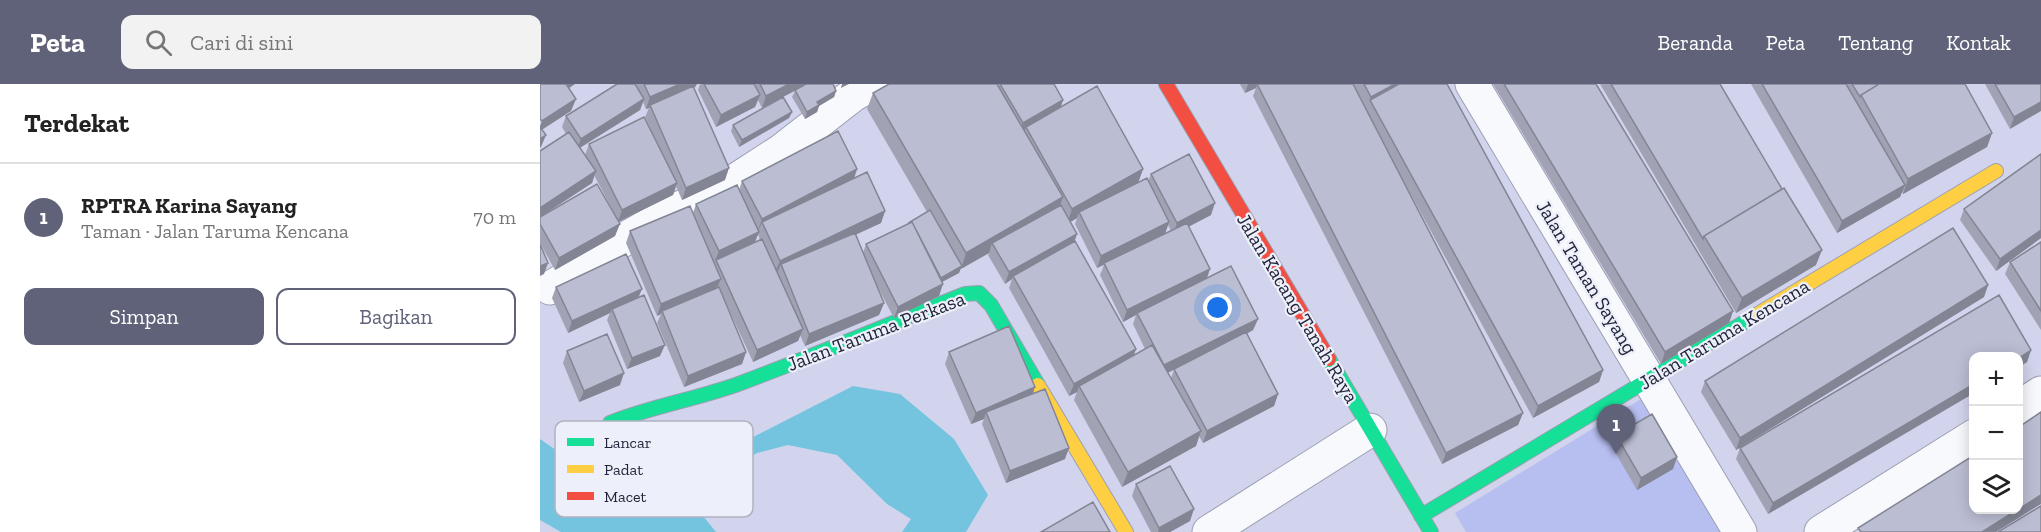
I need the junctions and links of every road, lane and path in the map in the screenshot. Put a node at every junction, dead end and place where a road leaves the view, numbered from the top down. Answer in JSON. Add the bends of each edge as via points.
{"nodes":[{"id":1,"x":872,"y":84,"type":"edge"},
{"id":2,"x":1166,"y":84,"type":"edge"},
{"id":3,"x":1472,"y":84,"type":"edge"},
{"id":4,"x":1996,"y":171,"type":"dead end"},
{"id":5,"x":550,"y":288,"type":"dead end"},
{"id":6,"x":1648,"y":380,"type":"junction"},
{"id":7,"x":2041,"y":393,"type":"edge"},
{"id":8,"x":2022,"y":406,"type":"edge"},
{"id":9,"x":615,"y":421,"type":"edge"},
{"id":10,"x":1370,"y":430,"type":"junction"},
{"id":11,"x":1969,"y":439,"type":"edge"},
{"id":12,"x":1421,"y":516,"type":"junction"},
{"id":13,"x":1126,"y":532,"type":"edge"},
{"id":14,"x":1209,"y":532,"type":"edge"},
{"id":15,"x":1431,"y":532,"type":"edge"},
{"id":16,"x":1740,"y":532,"type":"edge"},
{"id":17,"x":1821,"y":532,"type":"edge"}],
"edges":[{"from":1,"to":5,"type":"street","via":[[782,151],[623,240]]},
{"from":2,"to":10,"type":"street","name":"Jalan Kacang Tanah Raya"},
{"from":3,"to":6,"type":"street","name":"Jalan Taman Sayang"},
{"from":4,"to":6,"type":"street","name":"Jalan Taruma Kencana","via":[[1820,262]]},
{"from":6,"to":12,"type":"street","name":"Jalan Taruma Kencana"},
{"from":6,"to":16,"type":"street","name":"Jalan Taman Sayang"},
{"from":7,"to":8,"type":"street"},
{"from":9,"to":13,"type":"street","name":"Jalan Taruma Perkasa","via":[[739,384],[965,294],[979,293],[991,305]]},
{"from":10,"to":12,"type":"street","name":"Jalan Kacang Tanah Raya"},
{"from":10,"to":14,"type":"street"},
{"from":11,"to":17,"type":"street"},
{"from":12,"to":15,"type":"street","name":"Jalan Kacang Tanah Raya"}]}
